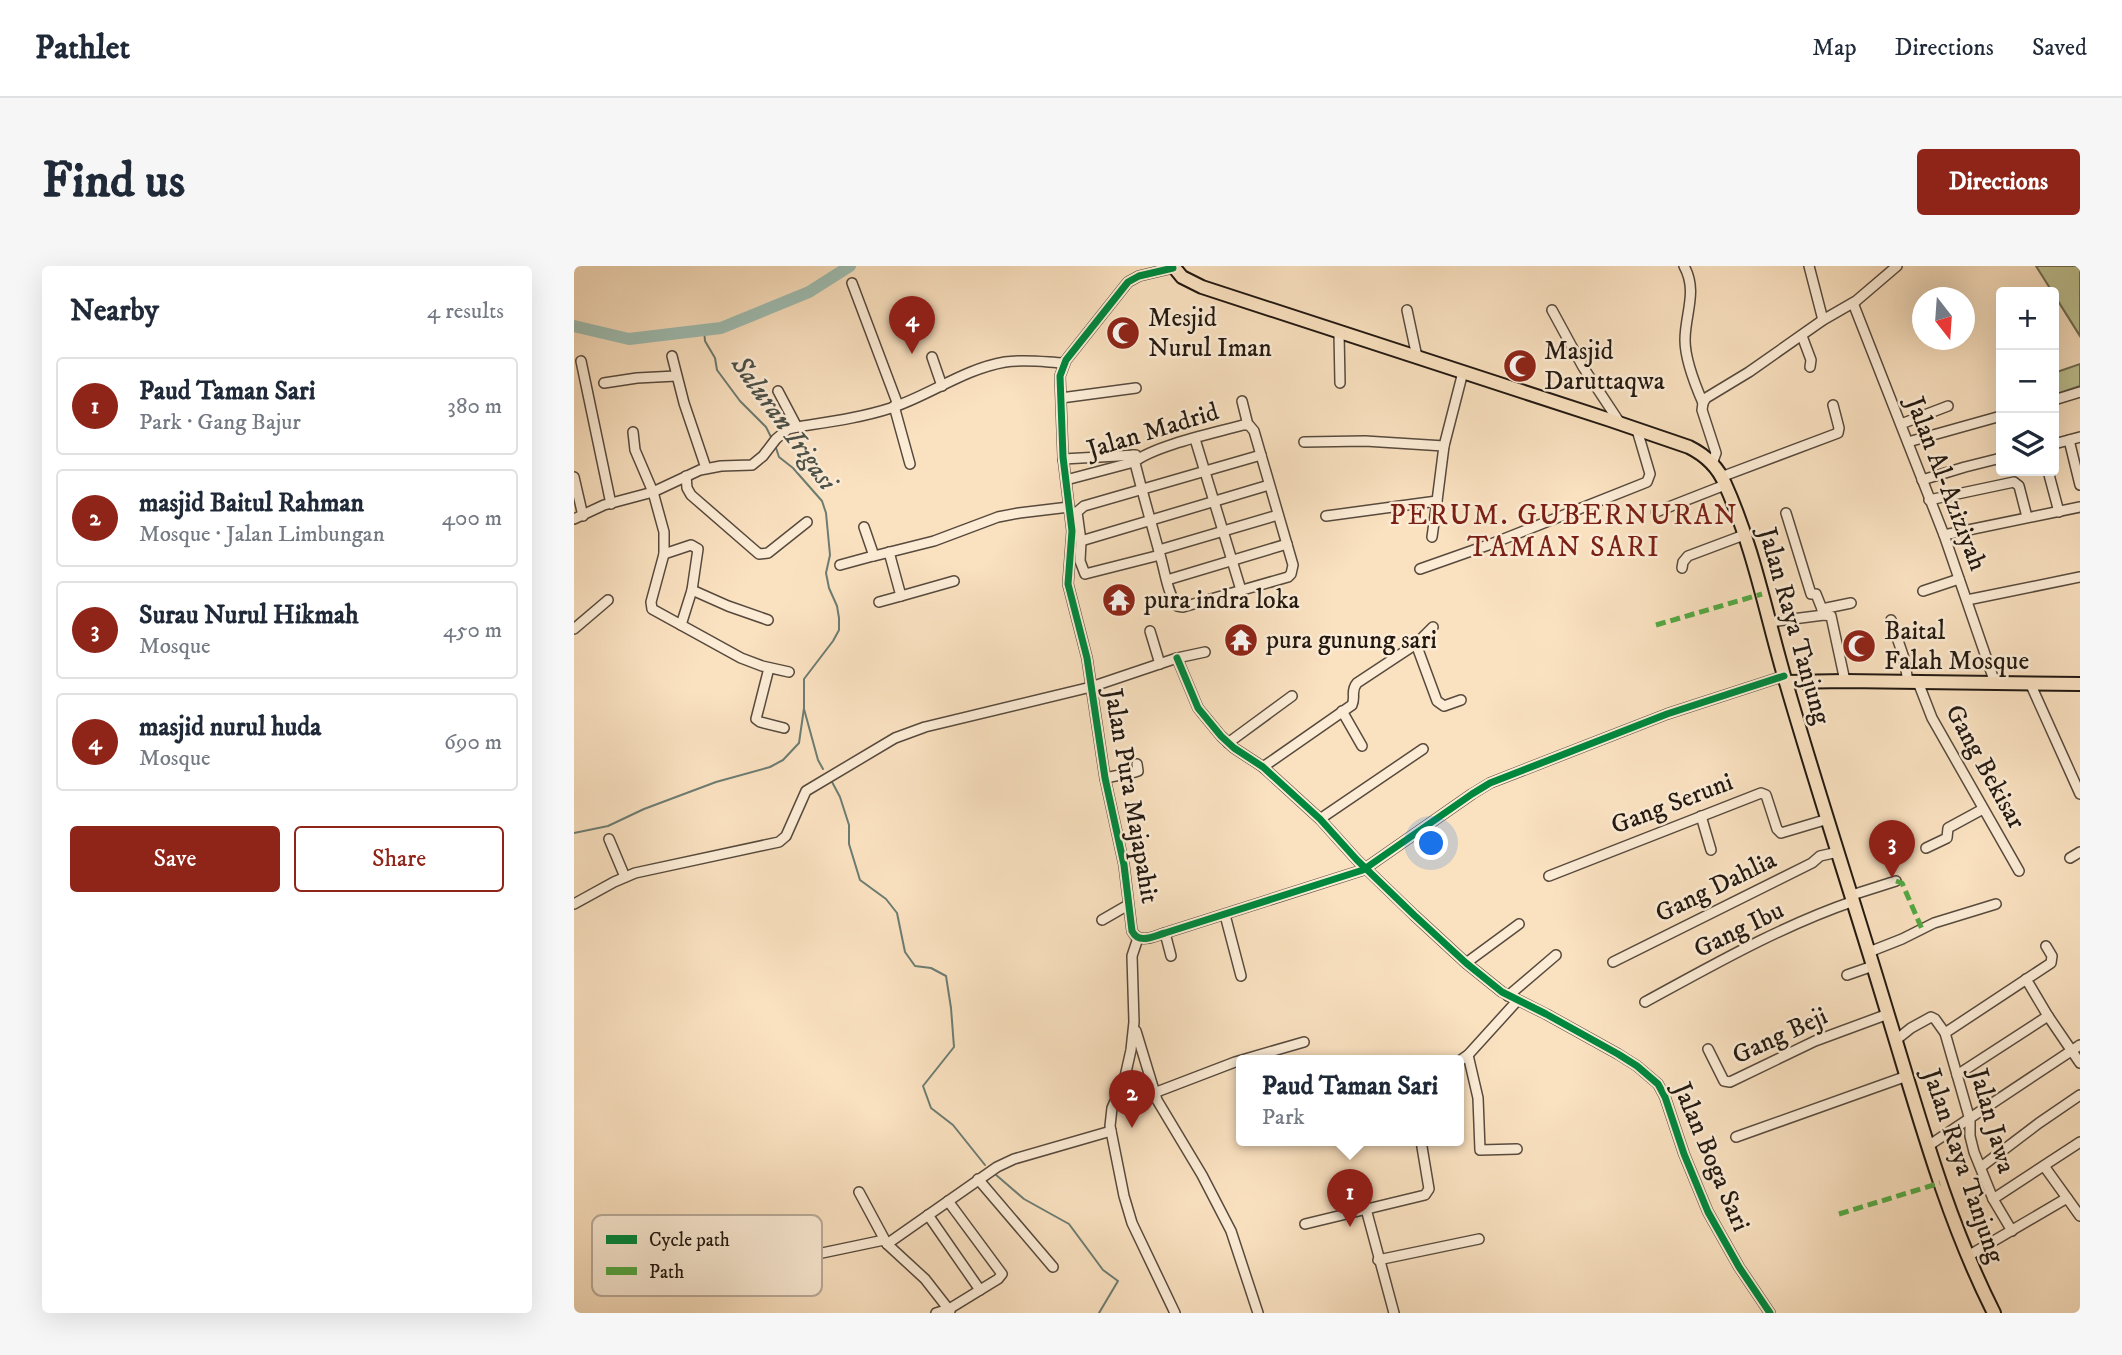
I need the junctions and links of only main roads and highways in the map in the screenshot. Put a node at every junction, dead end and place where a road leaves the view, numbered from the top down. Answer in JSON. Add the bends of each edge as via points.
{"nodes":[{"id":1,"x":1173,"y":267,"type":"edge"},
{"id":2,"x":1785,"y":679,"type":"junction"},
{"id":3,"x":2080,"y":684,"type":"edge"},
{"id":4,"x":1994,"y":1313,"type":"edge"}],
"edges":[{"from":1,"to":2,"type":"main road","name":"Jalan Raya Tanjung","via":[[1202,287],[1689,447],[1713,464],[1723,481],[1744,535]]},
{"from":2,"to":3,"type":"main road"},
{"from":2,"to":4,"type":"main road","name":"Jalan Raya Tanjung","via":[[1928,1146],[1954,1223]]}]}
